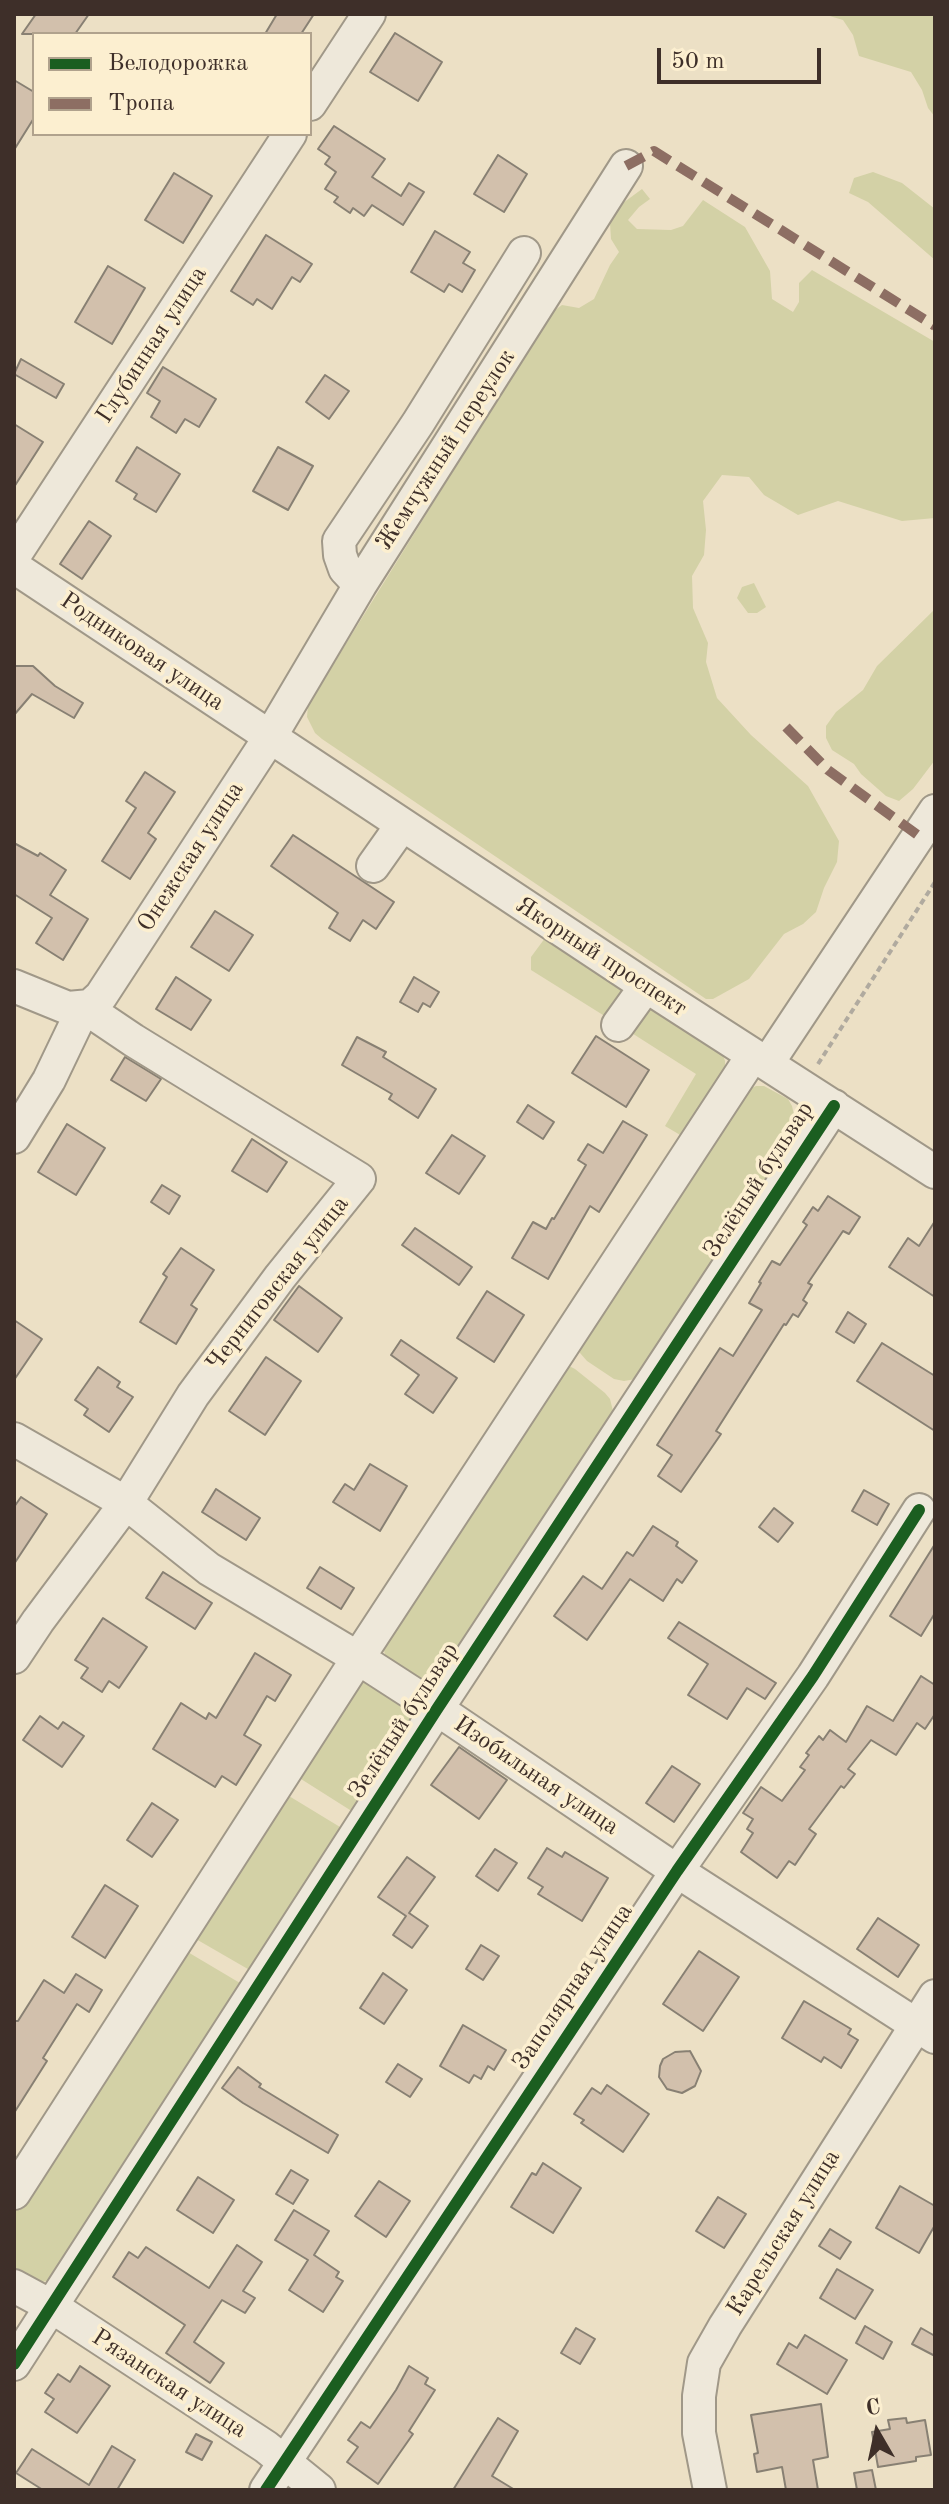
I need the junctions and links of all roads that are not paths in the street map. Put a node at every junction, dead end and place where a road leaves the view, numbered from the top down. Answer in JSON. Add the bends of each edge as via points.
{"nodes":[{"id":1,"x":369,"y":14,"type":"edge"},
{"id":2,"x":312,"y":101,"type":"edge"},
{"id":3,"x":289,"y":136,"type":"edge"},
{"id":4,"x":626,"y":166,"type":"dead end"},
{"id":5,"x":524,"y":253,"type":"dead end"},
{"id":6,"x":14,"y":556,"type":"edge"},
{"id":7,"x":14,"y":567,"type":"edge"},
{"id":8,"x":360,"y":585,"type":"junction"},
{"id":9,"x":270,"y":737,"type":"junction"},
{"id":10,"x":935,"y":811,"type":"edge"},
{"id":11,"x":402,"y":825,"type":"junction"},
{"id":12,"x":373,"y":866,"type":"dead end"},
{"id":13,"x":14,"y":986,"type":"edge"},
{"id":14,"x":646,"y":986,"type":"junction"},
{"id":15,"x":84,"y":1007,"type":"junction"},
{"id":16,"x":618,"y":1025,"type":"dead end"},
{"id":17,"x":760,"y":1059,"type":"junction"},
{"id":18,"x":834,"y":1106,"type":"junction"},
{"id":19,"x":14,"y":1137,"type":"edge"},
{"id":20,"x":935,"y":1172,"type":"edge"},
{"id":21,"x":14,"y":1439,"type":"edge"},
{"id":22,"x":126,"y":1503,"type":"junction"},
{"id":23,"x":919,"y":1510,"type":"dead end"},
{"id":24,"x":14,"y":1657,"type":"edge"},
{"id":25,"x":358,"y":1658,"type":"junction"},
{"id":26,"x":437,"y":1709,"type":"junction"},
{"id":27,"x":677,"y":1871,"type":"junction"},
{"id":28,"x":935,"y":1996,"type":"edge"},
{"id":29,"x":926,"y":2031,"type":"edge"},
{"id":30,"x":14,"y":2193,"type":"edge"},
{"id":31,"x":14,"y":2286,"type":"edge"},
{"id":32,"x":51,"y":2306,"type":"junction"},
{"id":33,"x":14,"y":2364,"type":"edge"},
{"id":34,"x":284,"y":2462,"type":"junction"},
{"id":35,"x":266,"y":2490,"type":"edge"},
{"id":36,"x":319,"y":2490,"type":"edge"},
{"id":37,"x":710,"y":2490,"type":"edge"}],
"edges":[{"from":1,"to":2,"type":"street"},
{"from":3,"to":6,"type":"street","name":"Глубинная улица"},
{"from":4,"to":8,"type":"street","name":"Жемчужный переулок"},
{"from":5,"to":8,"type":"street","via":[[339,541],[345,569]]},
{"from":7,"to":9,"type":"street","name":"Родниковая улица"},
{"from":8,"to":9,"type":"street","name":"Жемчужный переулок"},
{"from":9,"to":11,"type":"street","name":"Якорный проспект"},
{"from":9,"to":15,"type":"street","name":"Онежская улица","via":[[101,996]]},
{"from":10,"to":17,"type":"street"},
{"from":11,"to":12,"type":"street"},
{"from":11,"to":14,"type":"street","name":"Якорный проспект"},
{"from":13,"to":15,"type":"street","via":[[68,1008]]},
{"from":14,"to":16,"type":"street"},
{"from":14,"to":17,"type":"street","name":"Якорный проспект"},
{"from":15,"to":19,"type":"street","name":"Онежская улица"},
{"from":15,"to":22,"type":"street","name":"Черниговская улица","via":[[359,1179],[193,1395]]},
{"from":17,"to":18,"type":"street","name":"Якорный проспект"},
{"from":17,"to":25,"type":"street"},
{"from":18,"to":20,"type":"street","name":"Якорный проспект"},
{"from":18,"to":26,"type":"street","name":"Зелёный бульвар"},
{"from":21,"to":22,"type":"street","name":"Изобильная улица"},
{"from":22,"to":24,"type":"street","name":"Черниговская улица"},
{"from":22,"to":25,"type":"street","name":"Изобильная улица","via":[[209,1569]]},
{"from":23,"to":27,"type":"street","name":"Заполярная улица","via":[[813,1676]]},
{"from":25,"to":26,"type":"street","name":"Изобильная улица"},
{"from":25,"to":30,"type":"street"},
{"from":26,"to":27,"type":"street","name":"Изобильная улица"},
{"from":26,"to":32,"type":"street","name":"Зелёный бульвар"},
{"from":27,"to":29,"type":"street","name":"Изобильная улица"},
{"from":27,"to":34,"type":"street","name":"Заполярная улица"},
{"from":28,"to":29,"type":"street","name":"Карельская улица"},
{"from":29,"to":37,"type":"street","name":"Карельская улица","via":[[704,2363],[699,2433]]},
{"from":31,"to":32,"type":"street","name":"Рязанская улица"},
{"from":32,"to":33,"type":"street","name":"Зелёный бульвар"},
{"from":32,"to":34,"type":"street","name":"Рязанская улица"},
{"from":34,"to":35,"type":"street","name":"Заполярная улица"},
{"from":34,"to":36,"type":"street","name":"Рязанская улица"}]}
